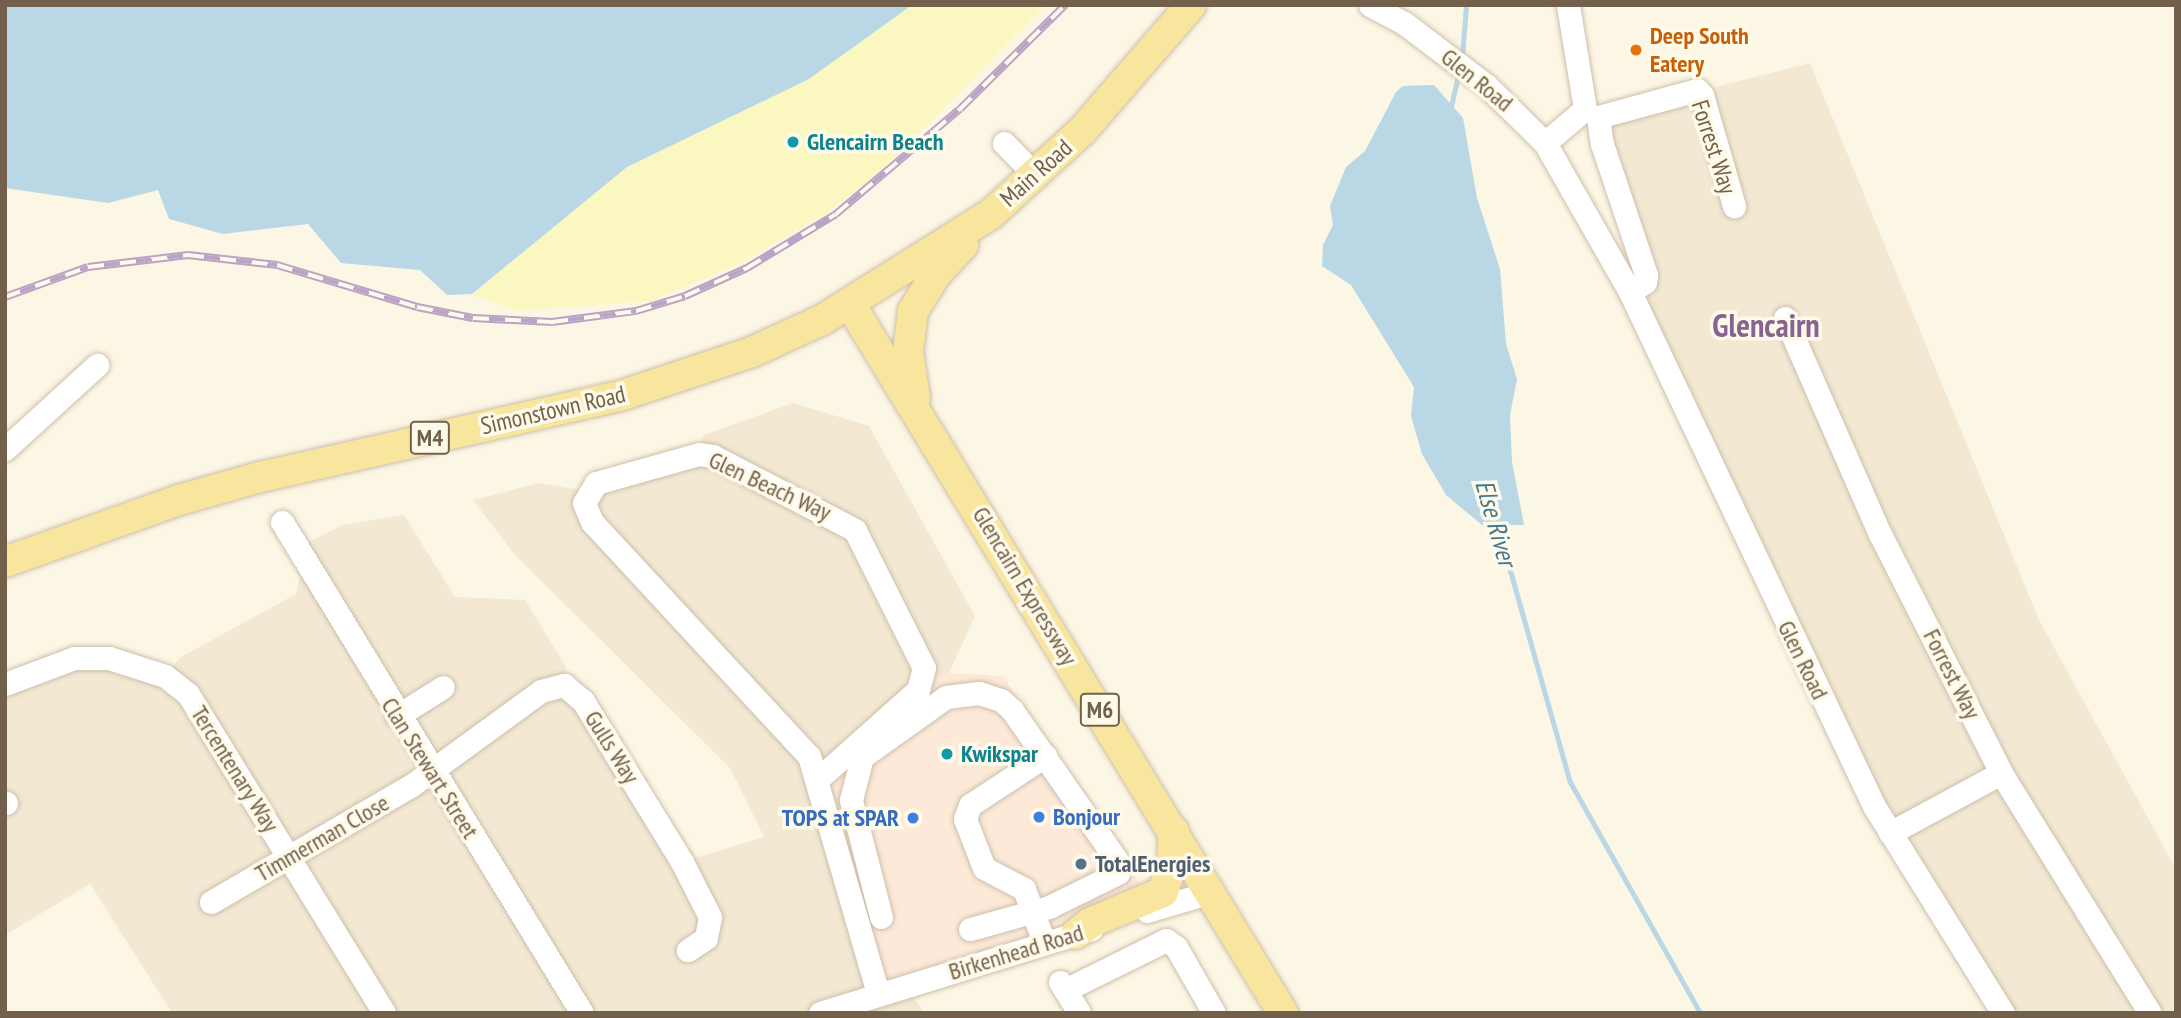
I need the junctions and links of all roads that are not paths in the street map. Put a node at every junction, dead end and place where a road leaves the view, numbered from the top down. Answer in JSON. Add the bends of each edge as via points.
{"nodes":[{"id":1,"x":1191,"y":5,"type":"edge"},
{"id":2,"x":1370,"y":5,"type":"edge"},
{"id":3,"x":1388,"y":5,"type":"edge"},
{"id":4,"x":1568,"y":5,"type":"edge"},
{"id":5,"x":1404,"y":23,"type":"junction"},
{"id":6,"x":1591,"y":113,"type":"junction"},
{"id":7,"x":1545,"y":142,"type":"junction"},
{"id":8,"x":1004,"y":143,"type":"dead end"},
{"id":9,"x":1035,"y":176,"type":"junction"},
{"id":10,"x":1734,"y":206,"type":"dead end"},
{"id":11,"x":991,"y":214,"type":"junction"},
{"id":12,"x":1630,"y":292,"type":"junction"},
{"id":13,"x":850,"y":304,"type":"junction"},
{"id":14,"x":1785,"y":318,"type":"dead end"},
{"id":15,"x":97,"y":365,"type":"dead end"},
{"id":16,"x":916,"y":407,"type":"junction"},
{"id":17,"x":5,"y":449,"type":"edge"},
{"id":18,"x":282,"y":522,"type":"dead end"},
{"id":19,"x":5,"y":562,"type":"edge"},
{"id":20,"x":5,"y":684,"type":"edge"},
{"id":21,"x":920,"y":684,"type":"junction"},
{"id":22,"x":443,"y":687,"type":"dead end"},
{"id":23,"x":946,"y":697,"type":"junction"},
{"id":24,"x":397,"y":716,"type":"junction"},
{"id":25,"x":1045,"y":756,"type":"junction"},
{"id":26,"x":431,"y":771,"type":"junction"},
{"id":27,"x":2001,"y":773,"type":"junction"},
{"id":28,"x":818,"y":779,"type":"junction"},
{"id":29,"x":1174,"y":831,"type":"junction"},
{"id":30,"x":1890,"y":833,"type":"junction"},
{"id":31,"x":291,"y":858,"type":"junction"},
{"id":32,"x":1211,"y":892,"type":"junction"},
{"id":33,"x":211,"y":902,"type":"dead end"},
{"id":34,"x":1033,"y":911,"type":"junction"},
{"id":35,"x":881,"y":917,"type":"dead end"},
{"id":36,"x":970,"y":929,"type":"dead end"},
{"id":37,"x":1076,"y":934,"type":"junction"},
{"id":38,"x":1044,"y":942,"type":"junction"},
{"id":39,"x":688,"y":950,"type":"dead end"},
{"id":40,"x":878,"y":994,"type":"junction"},
{"id":41,"x":384,"y":1013,"type":"edge"},
{"id":42,"x":582,"y":1013,"type":"edge"},
{"id":43,"x":820,"y":1013,"type":"edge"},
{"id":44,"x":1079,"y":1013,"type":"edge"},
{"id":45,"x":1214,"y":1013,"type":"edge"},
{"id":46,"x":1283,"y":1013,"type":"edge"},
{"id":47,"x":2003,"y":1013,"type":"edge"},
{"id":48,"x":2150,"y":1013,"type":"edge"}],
"edges":[{"from":1,"to":9,"type":"main road","name":"Main Road","number":"M4","via":[[1115,96]]},
{"from":2,"to":5,"type":"street","name":"Glen Road"},
{"from":3,"to":5,"type":"street","name":"Glen Road"},
{"from":4,"to":6,"type":"street"},
{"from":5,"to":7,"type":"street","name":"Glen Road","via":[[1487,86]]},
{"from":6,"to":7,"type":"street"},
{"from":6,"to":10,"type":"street","name":"Forrest Way","via":[[1693,90],[1702,95]]},
{"from":6,"to":12,"type":"street","via":[[1646,275],[1645,282]]},
{"from":7,"to":12,"type":"street","name":"Glen Road"},
{"from":8,"to":9,"type":"street"},
{"from":9,"to":11,"type":"main road","name":"Main Road","number":"M4"},
{"from":11,"to":13,"type":"main road","name":"Main Road","number":"M4"},
{"from":11,"to":16,"type":"main road","via":[[936,274],[913,311],[908,352]]},
{"from":12,"to":30,"type":"street","name":"Glen Road","via":[[1684,414]]},
{"from":13,"to":16,"type":"main road","name":"Glencairn Expressway","number":"M6"},
{"from":13,"to":19,"type":"main road","name":"Simonstown Road","number":"M4","via":[[752,352],[657,385],[260,477]]},
{"from":14,"to":27,"type":"street","name":"Forrest Way","via":[[1880,534]]},
{"from":15,"to":17,"type":"street"},
{"from":16,"to":29,"type":"main road","name":"Glencairn Expressway","number":"M6"},
{"from":18,"to":24,"type":"street","name":"Clan Stewart Street"},
{"from":20,"to":31,"type":"street","name":"Tercentenary Way","via":[[74,658],[109,658],[165,676],[188,694]]},
{"from":21,"to":23,"type":"street"},
{"from":21,"to":28,"type":"street"},
{"from":21,"to":28,"type":"street","name":"Glen Beach Way","via":[[923,657],[859,536],[844,521],[699,454],[596,483],[584,503],[592,522],[796,737]]},
{"from":22,"to":24,"type":"street"},
{"from":23,"to":25,"type":"street","via":[[979,692],[1001,700]]},
{"from":23,"to":35,"type":"street","via":[[878,743],[862,757],[856,772],[852,813]]},
{"from":24,"to":26,"type":"street","name":"Clan Stewart Street"},
{"from":25,"to":34,"type":"street","via":[[970,805],[965,819],[984,869],[1024,889]]},
{"from":25,"to":34,"type":"street","via":[[1121,865],[1118,873]]},
{"from":26,"to":31,"type":"street","name":"Timmerman Close"},
{"from":26,"to":39,"type":"street","name":"Gulls Way","via":[[541,691],[564,685],[574,691],[682,862],[710,917],[706,938]]},
{"from":26,"to":42,"type":"street","name":"Clan Stewart Street"},
{"from":27,"to":30,"type":"street"},
{"from":27,"to":48,"type":"street","name":"Forrest Way"},
{"from":28,"to":40,"type":"street","name":"Glen Beach Way"},
{"from":29,"to":32,"type":"main road","name":"Glencairn Expressway","number":"M6"},
{"from":29,"to":37,"type":"main road","via":[[1169,881],[1163,892],[1090,923]]},
{"from":30,"to":47,"type":"street","name":"Glen Road"},
{"from":31,"to":33,"type":"street","name":"Timmerman Close"},
{"from":31,"to":41,"type":"street","name":"Tercentenary Way"},
{"from":32,"to":37,"type":"street","name":"Birkenhead Road"},
{"from":32,"to":46,"type":"main road","name":"Glencairn Expressway","number":"M6"},
{"from":34,"to":36,"type":"street"},
{"from":34,"to":38,"type":"street"},
{"from":37,"to":38,"type":"street","name":"Birkenhead Road"},
{"from":38,"to":40,"type":"street","name":"Birkenhead Road"},
{"from":40,"to":43,"type":"street","name":"Birkenhead Road"},
{"from":44,"to":45,"type":"street","via":[[1063,986],[1166,940],[1176,947]]}]}
